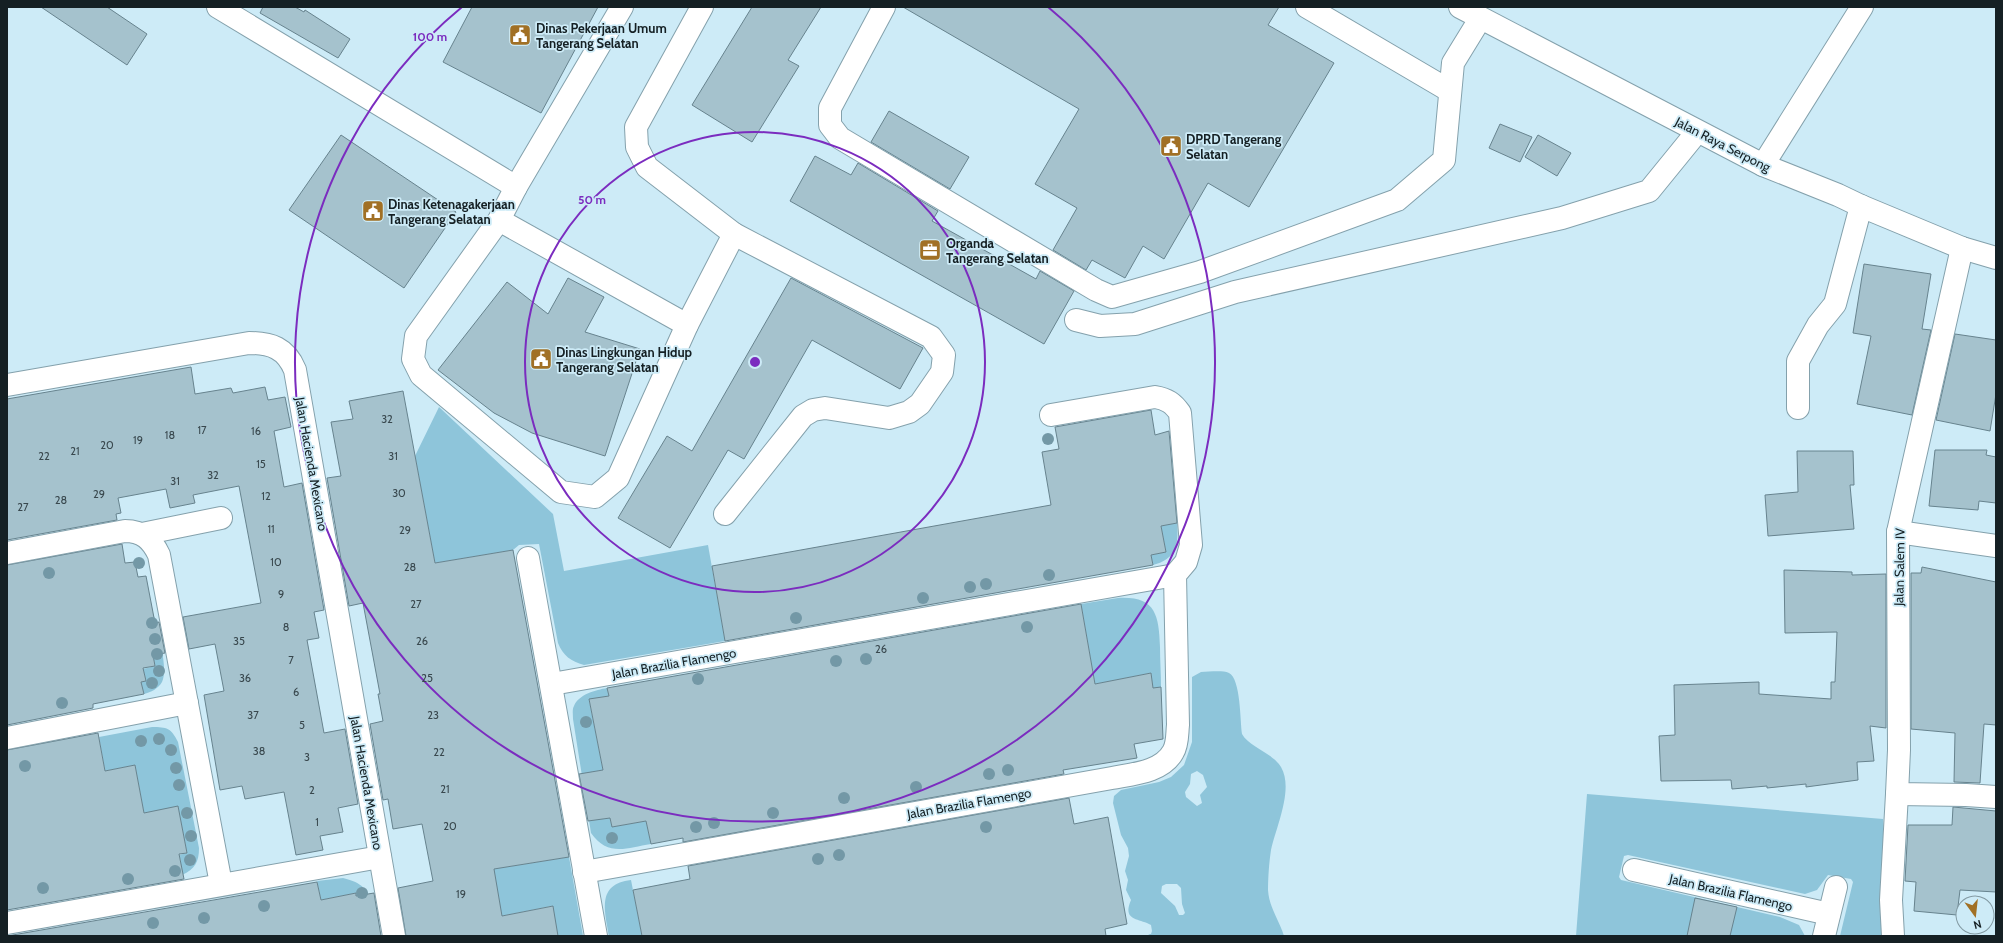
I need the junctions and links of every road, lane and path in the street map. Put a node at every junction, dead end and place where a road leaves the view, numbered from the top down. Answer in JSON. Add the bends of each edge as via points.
{"nodes":[{"id":1,"x":218,"y":7,"type":"edge"},
{"id":2,"x":622,"y":7,"type":"edge"},
{"id":3,"x":702,"y":7,"type":"edge"},
{"id":4,"x":884,"y":7,"type":"edge"},
{"id":5,"x":1307,"y":7,"type":"edge"},
{"id":6,"x":1460,"y":7,"type":"edge"},
{"id":7,"x":1862,"y":7,"type":"edge"},
{"id":8,"x":246,"y":15,"type":"edge"},
{"id":9,"x":1480,"y":19,"type":"junction"},
{"id":10,"x":1450,"y":91,"type":"junction"},
{"id":11,"x":1697,"y":132,"type":"junction"},
{"id":12,"x":1763,"y":165,"type":"junction"},
{"id":13,"x":516,"y":187,"type":"junction"},
{"id":14,"x":1861,"y":206,"type":"junction"},
{"id":15,"x":499,"y":220,"type":"junction"},
{"id":16,"x":734,"y":234,"type":"junction"},
{"id":17,"x":1962,"y":248,"type":"junction"},
{"id":18,"x":1996,"y":258,"type":"edge"},
{"id":19,"x":1076,"y":320,"type":"dead end"},
{"id":20,"x":687,"y":325,"type":"junction"},
{"id":21,"x":7,"y":385,"type":"edge"},
{"id":22,"x":1798,"y":408,"type":"dead end"},
{"id":23,"x":1051,"y":415,"type":"dead end"},
{"id":24,"x":725,"y":514,"type":"dead end"},
{"id":25,"x":220,"y":518,"type":"dead end"},
{"id":26,"x":1898,"y":532,"type":"junction"},
{"id":27,"x":142,"y":534,"type":"junction"},
{"id":28,"x":1996,"y":546,"type":"edge"},
{"id":29,"x":7,"y":553,"type":"edge"},
{"id":30,"x":528,"y":558,"type":"dead end"},
{"id":31,"x":1175,"y":575,"type":"junction"},
{"id":32,"x":552,"y":684,"type":"junction"},
{"id":33,"x":187,"y":703,"type":"junction"},
{"id":34,"x":7,"y":738,"type":"edge"},
{"id":35,"x":1898,"y":794,"type":"junction"},
{"id":36,"x":1996,"y":797,"type":"edge"},
{"id":37,"x":380,"y":857,"type":"junction"},
{"id":38,"x":1634,"y":870,"type":"dead end"},
{"id":39,"x":584,"y":872,"type":"junction"},
{"id":40,"x":221,"y":884,"type":"junction"},
{"id":41,"x":1836,"y":887,"type":"dead end"},
{"id":42,"x":1829,"y":914,"type":"junction"},
{"id":43,"x":7,"y":923,"type":"edge"},
{"id":44,"x":394,"y":936,"type":"edge"},
{"id":45,"x":596,"y":936,"type":"edge"},
{"id":46,"x":1824,"y":936,"type":"edge"},
{"id":47,"x":1894,"y":936,"type":"edge"}],
"edges":[{"from":1,"to":8,"type":"street"},
{"from":2,"to":13,"type":"street"},
{"from":3,"to":16,"type":"street","via":[[636,127],[637,146],[647,167]]},
{"from":4,"to":10,"type":"street","via":[[830,108],[830,125],[840,138],[1096,290],[1112,297],[1200,272],[1397,200],[1444,160]]},
{"from":5,"to":10,"type":"street"},
{"from":6,"to":9,"type":"street","name":"Jalan Raya Serpong"},
{"from":7,"to":12,"type":"street"},
{"from":8,"to":13,"type":"street"},
{"from":9,"to":10,"type":"street","via":[[1453,63]]},
{"from":9,"to":11,"type":"street","name":"Jalan Raya Serpong","via":[[1615,87]]},
{"from":11,"to":12,"type":"street","name":"Jalan Raya Serpong"},
{"from":11,"to":19,"type":"street","via":[[1649,191],[1562,218],[1235,292],[1135,324],[1100,326]]},
{"from":12,"to":14,"type":"street","name":"Jalan Raya Serpong"},
{"from":13,"to":15,"type":"street"},
{"from":14,"to":17,"type":"street","name":"Jalan Raya Serpong"},
{"from":14,"to":22,"type":"street","via":[[1835,304],[1818,325],[1798,361]]},
{"from":15,"to":20,"type":"street"},
{"from":15,"to":20,"type":"street","via":[[416,336],[412,360],[421,375],[561,492],[595,497],[618,478]]},
{"from":16,"to":20,"type":"street"},
{"from":16,"to":24,"type":"street","via":[[930,337],[944,355],[942,372],[920,404],[909,412],[888,418],[825,408],[813,410],[803,416]]},
{"from":17,"to":18,"type":"street","name":"Jalan Raya Serpong"},
{"from":17,"to":26,"type":"street","name":"Jalan Salem IV"},
{"from":21,"to":37,"type":"street","name":"Jalan Hacienda Mexicano","via":[[249,343],[270,345],[285,353],[295,370]]},
{"from":23,"to":31,"type":"street","via":[[1155,397],[1165,398],[1174,405],[1180,414],[1191,545],[1186,562]]},
{"from":25,"to":27,"type":"street"},
{"from":26,"to":28,"type":"street"},
{"from":26,"to":35,"type":"street","name":"Jalan Salem IV"},
{"from":27,"to":29,"type":"street","via":[[125,531]]},
{"from":27,"to":33,"type":"street","via":[[153,543],[159,556]]},
{"from":30,"to":32,"type":"street"},
{"from":31,"to":32,"type":"street","name":"Jalan Brazilia Flamengo"},
{"from":31,"to":39,"type":"street","name":"Jalan Brazilia Flamengo","via":[[1178,724],[1176,744],[1168,758],[1156,767],[1112,778]]},
{"from":32,"to":39,"type":"street"},
{"from":33,"to":34,"type":"street"},
{"from":33,"to":40,"type":"street"},
{"from":35,"to":36,"type":"street"},
{"from":35,"to":47,"type":"street","name":"Jalan Salem IV","via":[[1891,900]]},
{"from":37,"to":40,"type":"street","name":"Jalan Hacienda Mexicano"},
{"from":37,"to":44,"type":"street","name":"Jalan Hacienda Mexicano"},
{"from":38,"to":42,"type":"street","name":"Jalan Brazilia Flamengo"},
{"from":39,"to":45,"type":"street"},
{"from":40,"to":43,"type":"street","name":"Jalan Hacienda Mexicano"},
{"from":41,"to":42,"type":"street"},
{"from":42,"to":46,"type":"street"}]}
